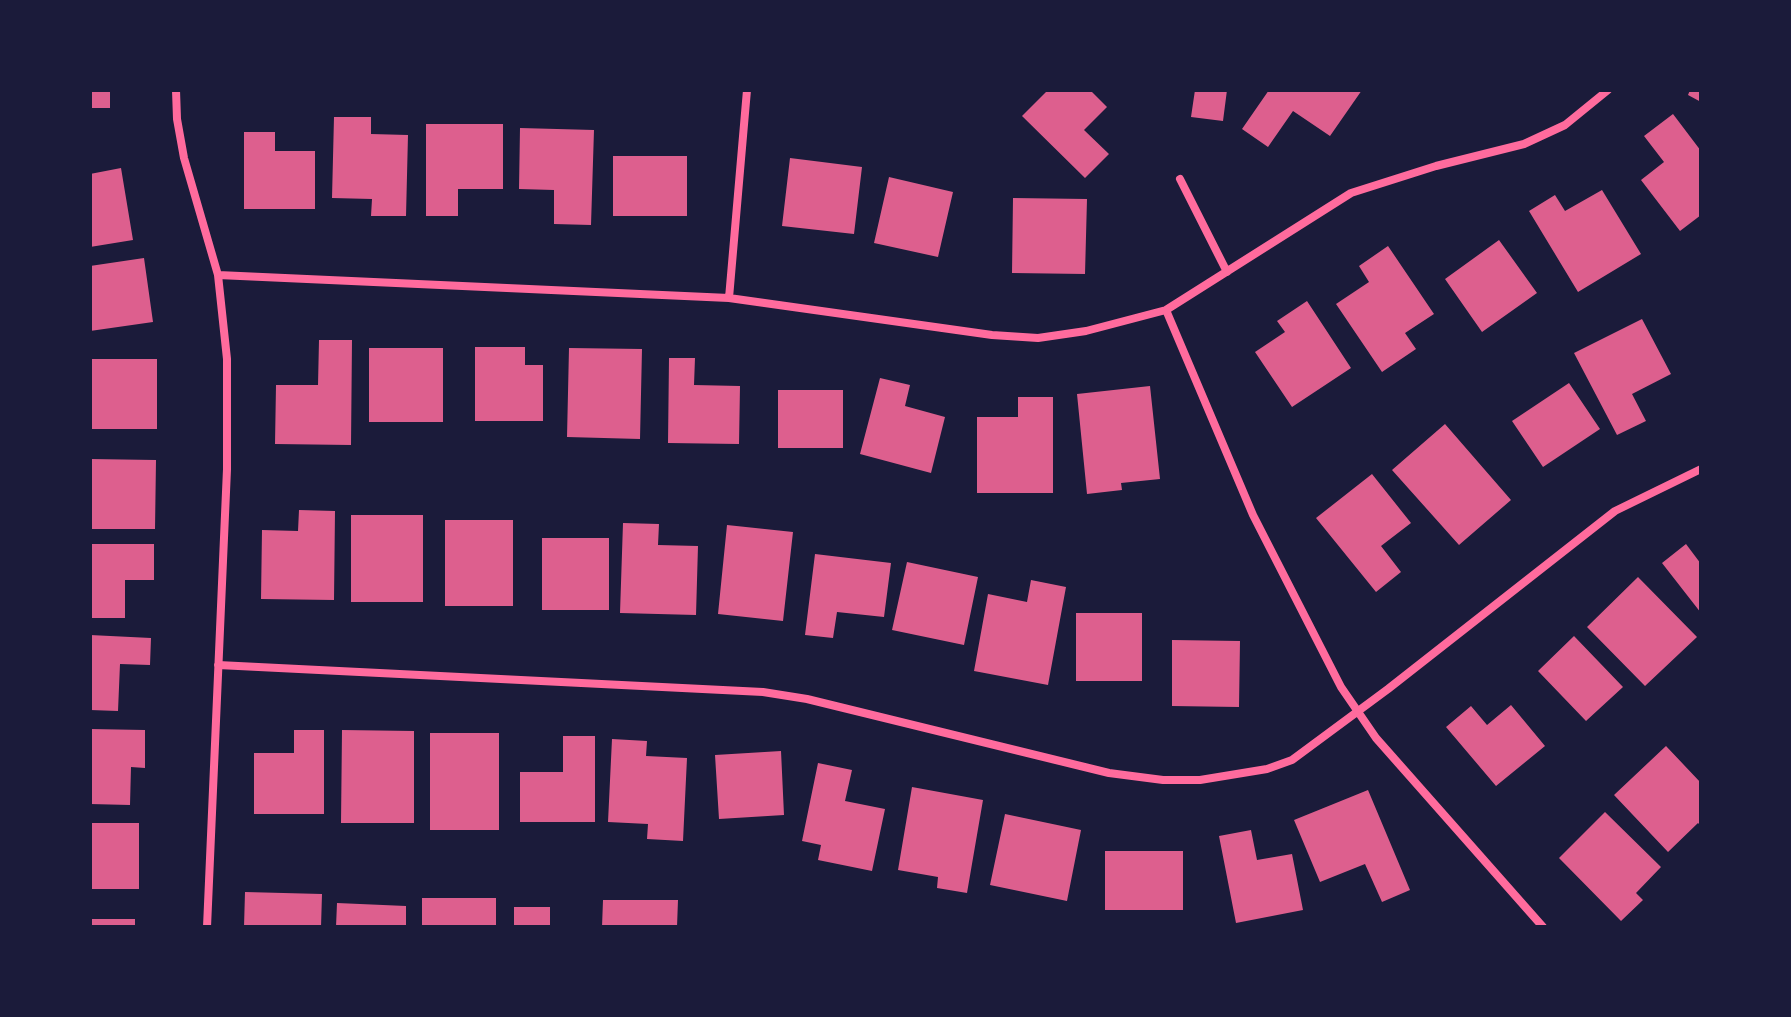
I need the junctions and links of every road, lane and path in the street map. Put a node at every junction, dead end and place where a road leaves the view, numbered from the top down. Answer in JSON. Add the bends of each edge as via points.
{"nodes":[{"id":1,"x":176,"y":90,"type":"edge"},
{"id":2,"x":747,"y":90,"type":"edge"},
{"id":3,"x":1608,"y":90,"type":"edge"},
{"id":4,"x":1180,"y":179,"type":"dead end"},
{"id":5,"x":1227,"y":272,"type":"junction"},
{"id":6,"x":218,"y":275,"type":"junction"},
{"id":7,"x":729,"y":298,"type":"junction"},
{"id":8,"x":1166,"y":310,"type":"junction"},
{"id":9,"x":1701,"y":469,"type":"edge"},
{"id":10,"x":218,"y":665,"type":"junction"},
{"id":11,"x":1358,"y":712,"type":"junction"},
{"id":12,"x":207,"y":927,"type":"edge"},
{"id":13,"x":1543,"y":927,"type":"edge"}],
"edges":[{"from":1,"to":6,"type":"street","via":[[184,158]]},
{"from":2,"to":7,"type":"street"},
{"from":3,"to":5,"type":"street","via":[[1565,125],[1524,144],[1351,193]]},
{"from":4,"to":5,"type":"street"},
{"from":5,"to":8,"type":"street"},
{"from":6,"to":7,"type":"street"},
{"from":6,"to":10,"type":"street","via":[[227,359]]},
{"from":7,"to":8,"type":"street","via":[[1038,338]]},
{"from":8,"to":11,"type":"street","via":[[1253,515]]},
{"from":9,"to":11,"type":"street","via":[[1615,511]]},
{"from":10,"to":11,"type":"street","via":[[763,692],[1109,773],[1163,780],[1267,769],[1292,760]]},
{"from":10,"to":12,"type":"street"},
{"from":11,"to":13,"type":"street"}]}
